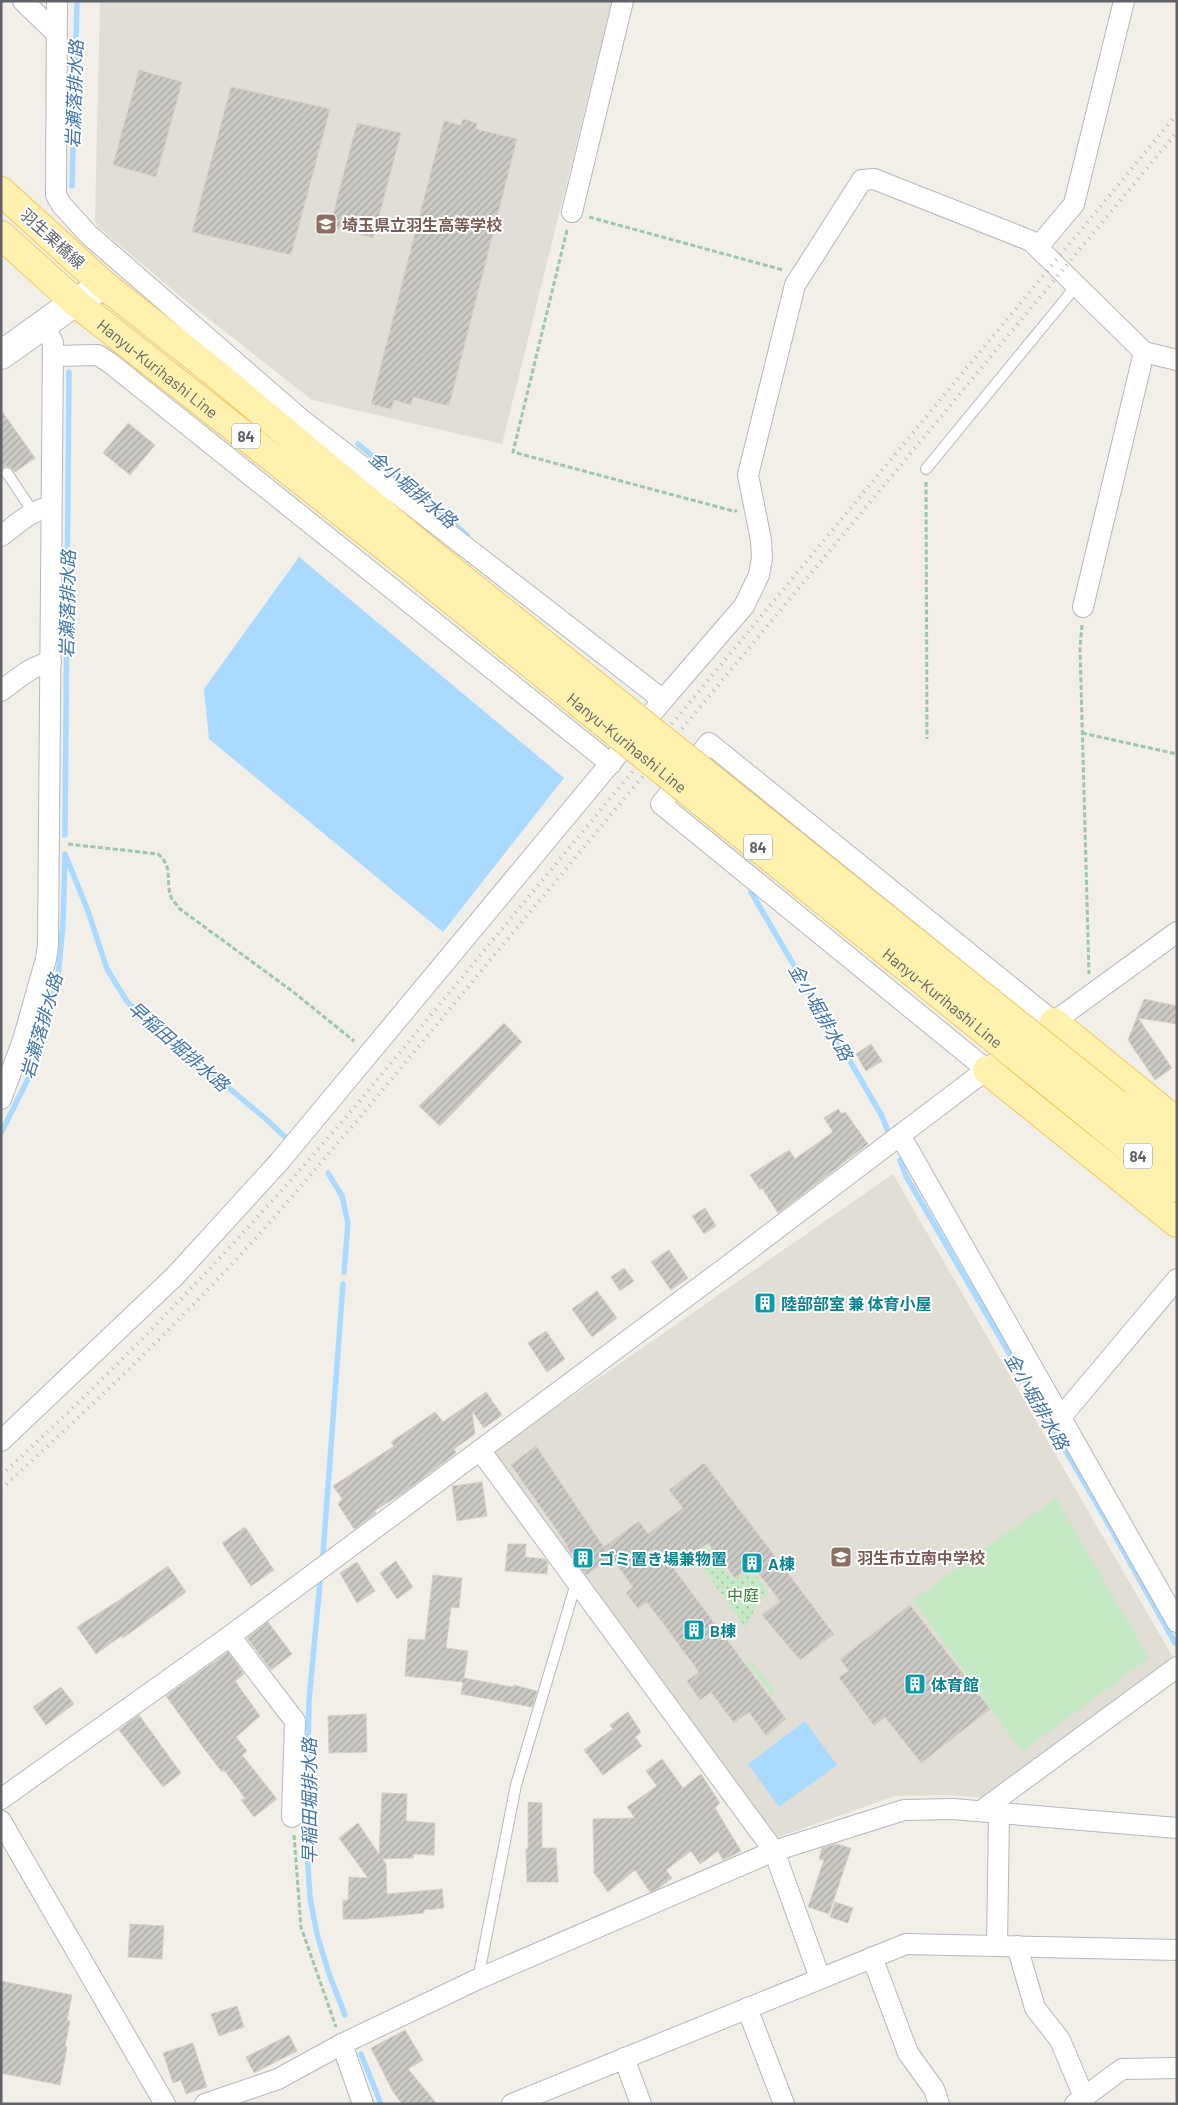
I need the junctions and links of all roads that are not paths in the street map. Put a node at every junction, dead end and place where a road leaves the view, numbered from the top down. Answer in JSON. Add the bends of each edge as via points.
{"nodes":[{"id":1,"x":23,"y":1,"type":"edge"},
{"id":2,"x":57,"y":1,"type":"edge"},
{"id":3,"x":623,"y":1,"type":"edge"},
{"id":4,"x":1124,"y":1,"type":"edge"},
{"id":5,"x":56,"y":33,"type":"junction"},
{"id":6,"x":1,"y":191,"type":"edge"},
{"id":7,"x":572,"y":212,"type":"road end"},
{"id":8,"x":1,"y":234,"type":"edge"},
{"id":9,"x":1038,"y":247,"type":"junction"},
{"id":10,"x":127,"y":270,"type":"junction"},
{"id":11,"x":104,"y":284,"type":"junction"},
{"id":12,"x":1077,"y":285,"type":"junction"},
{"id":13,"x":75,"y":302,"type":"junction"},
{"id":14,"x":41,"y":326,"type":"junction"},
{"id":15,"x":1144,"y":352,"type":"junction"},
{"id":16,"x":1,"y":355,"type":"edge"},
{"id":17,"x":53,"y":356,"type":"junction"},
{"id":18,"x":1177,"y":360,"type":"edge"},
{"id":19,"x":926,"y":469,"type":"road end"},
{"id":20,"x":8,"y":473,"type":"dead end"},
{"id":21,"x":42,"y":510,"type":"junction"},
{"id":22,"x":1,"y":536,"type":"edge"},
{"id":23,"x":423,"y":562,"type":"junction"},
{"id":24,"x":1083,"y":607,"type":"road end"},
{"id":25,"x":52,"y":662,"type":"junction"},
{"id":26,"x":1,"y":691,"type":"edge"},
{"id":27,"x":662,"y":700,"type":"junction"},
{"id":28,"x":611,"y":764,"type":"junction"},
{"id":29,"x":1177,"y":932,"type":"edge"},
{"id":30,"x":1054,"y":1022,"type":"junction"},
{"id":31,"x":986,"y":1070,"type":"junction"},
{"id":32,"x":1,"y":1099,"type":"edge"},
{"id":33,"x":1177,"y":1122,"type":"edge"},
{"id":34,"x":900,"y":1135,"type":"junction"},
{"id":35,"x":1177,"y":1154,"type":"edge"},
{"id":36,"x":1177,"y":1188,"type":"edge"},
{"id":37,"x":1177,"y":1223,"type":"edge"},
{"id":38,"x":1177,"y":1279,"type":"edge"},
{"id":39,"x":1061,"y":1417,"type":"junction"},
{"id":40,"x":1,"y":1441,"type":"edge"},
{"id":41,"x":480,"y":1450,"type":"junction"},
{"id":42,"x":576,"y":1583,"type":"junction"},
{"id":43,"x":1177,"y":1622,"type":"edge"},
{"id":44,"x":230,"y":1636,"type":"junction"},
{"id":45,"x":1177,"y":1667,"type":"edge"},
{"id":46,"x":1,"y":1799,"type":"edge"},
{"id":47,"x":990,"y":1812,"type":"junction"},
{"id":48,"x":292,"y":1817,"type":"road end"},
{"id":49,"x":1,"y":1821,"type":"edge"},
{"id":50,"x":1177,"y":1828,"type":"edge"},
{"id":51,"x":774,"y":1851,"type":"junction"},
{"id":52,"x":997,"y":1946,"type":"junction"},
{"id":53,"x":1017,"y":1946,"type":"junction"},
{"id":54,"x":1177,"y":1950,"type":"edge"},
{"id":55,"x":872,"y":1957,"type":"junction"},
{"id":56,"x":820,"y":1978,"type":"junction"},
{"id":57,"x":478,"y":1979,"type":"junction"},
{"id":58,"x":748,"y":2008,"type":"junction"},
{"id":59,"x":342,"y":2044,"type":"junction"},
{"id":60,"x":624,"y":2058,"type":"junction"},
{"id":61,"x":1177,"y":2068,"type":"edge"},
{"id":62,"x":1080,"y":2100,"type":"edge"},
{"id":63,"x":165,"y":2104,"type":"edge"},
{"id":64,"x":205,"y":2104,"type":"edge"},
{"id":65,"x":362,"y":2104,"type":"edge"},
{"id":66,"x":512,"y":2104,"type":"edge"},
{"id":67,"x":641,"y":2104,"type":"edge"},
{"id":68,"x":784,"y":2104,"type":"edge"},
{"id":69,"x":939,"y":2104,"type":"edge"}],
"edges":[{"from":1,"to":5,"type":"street"},
{"from":2,"to":5,"type":"street"},
{"from":3,"to":7,"type":"street"},
{"from":4,"to":9,"type":"street","via":[[1074,204]]},
{"from":5,"to":10,"type":"street","via":[[56,195],[88,234]]},
{"from":6,"to":11,"type":"main road","name":"羽生栗橋線","number":"84"},
{"from":8,"to":13,"type":"main road","name":"羽生栗橋線","number":"84"},
{"from":9,"to":12,"type":"street"},
{"from":9,"to":27,"type":"street","via":[[1031,241],[874,178],[862,180],[794,285],[748,475],[761,540],[759,576],[744,606]]},
{"from":10,"to":11,"type":"street"},
{"from":10,"to":27,"type":"street","via":[[302,420]]},
{"from":11,"to":13,"type":"street"},
{"from":11,"to":23,"type":"main road","name":"Hanyu-Kurihashi Line","number":"84","via":[[215,373]]},
{"from":12,"to":15,"type":"street"},
{"from":12,"to":19,"type":"lane"},
{"from":13,"to":14,"type":"street"},
{"from":13,"to":23,"type":"main road","name":"Hanyu-Kurihashi Line","number":"84"},
{"from":14,"to":16,"type":"street"},
{"from":14,"to":17,"type":"street","via":[[53,343]]},
{"from":15,"to":18,"type":"street"},
{"from":15,"to":24,"type":"street"},
{"from":17,"to":21,"type":"street"},
{"from":17,"to":28,"type":"street","via":[[98,355],[110,362]]},
{"from":20,"to":21,"type":"lane"},
{"from":21,"to":22,"type":"street"},
{"from":21,"to":25,"type":"street"},
{"from":23,"to":35,"type":"main road","name":"Hanyu-Kurihashi Line","number":"84","bridge":true},
{"from":23,"to":36,"type":"main road","name":"Hanyu-Kurihashi Line","number":"84","bridge":true},
{"from":25,"to":26,"type":"street","via":[[29,670]]},
{"from":25,"to":32,"type":"street","via":[[48,945],[23,1040]]},
{"from":27,"to":28,"type":"street"},
{"from":28,"to":40,"type":"street","via":[[279,1162],[175,1276]]},
{"from":29,"to":30,"type":"street"},
{"from":30,"to":31,"type":"street"},
{"from":30,"to":31,"type":"street","via":[[710,743],[661,804]]},
{"from":30,"to":33,"type":"main road"},
{"from":31,"to":34,"type":"street"},
{"from":31,"to":37,"type":"main road"},
{"from":34,"to":39,"type":"street"},
{"from":34,"to":41,"type":"street"},
{"from":38,"to":39,"type":"street"},
{"from":39,"to":43,"type":"street"},
{"from":41,"to":42,"type":"street"},
{"from":41,"to":44,"type":"street"},
{"from":42,"to":51,"type":"street"},
{"from":42,"to":57,"type":"lane","via":[[516,1785]]},
{"from":44,"to":46,"type":"street"},
{"from":44,"to":48,"type":"street","via":[[295,1720]]},
{"from":45,"to":47,"type":"street"},
{"from":47,"to":50,"type":"street"},
{"from":47,"to":51,"type":"street","via":[[904,1810]]},
{"from":47,"to":52,"type":"street"},
{"from":49,"to":63,"type":"street"},
{"from":51,"to":56,"type":"street"},
{"from":51,"to":57,"type":"street"},
{"from":52,"to":53,"type":"street"},
{"from":52,"to":55,"type":"street","via":[[906,1944]]},
{"from":53,"to":54,"type":"street"},
{"from":53,"to":62,"type":"street","via":[[1035,2008],[1060,2040]]},
{"from":55,"to":56,"type":"street"},
{"from":55,"to":69,"type":"street","via":[[908,2053],[934,2089]]},
{"from":56,"to":58,"type":"street"},
{"from":57,"to":59,"type":"street"},
{"from":58,"to":60,"type":"street"},
{"from":58,"to":68,"type":"street"},
{"from":59,"to":64,"type":"street","via":[[278,2079]]},
{"from":59,"to":65,"type":"street"},
{"from":60,"to":66,"type":"street"},
{"from":60,"to":67,"type":"street"},
{"from":61,"to":62,"type":"street","via":[[1122,2069]]}]}
